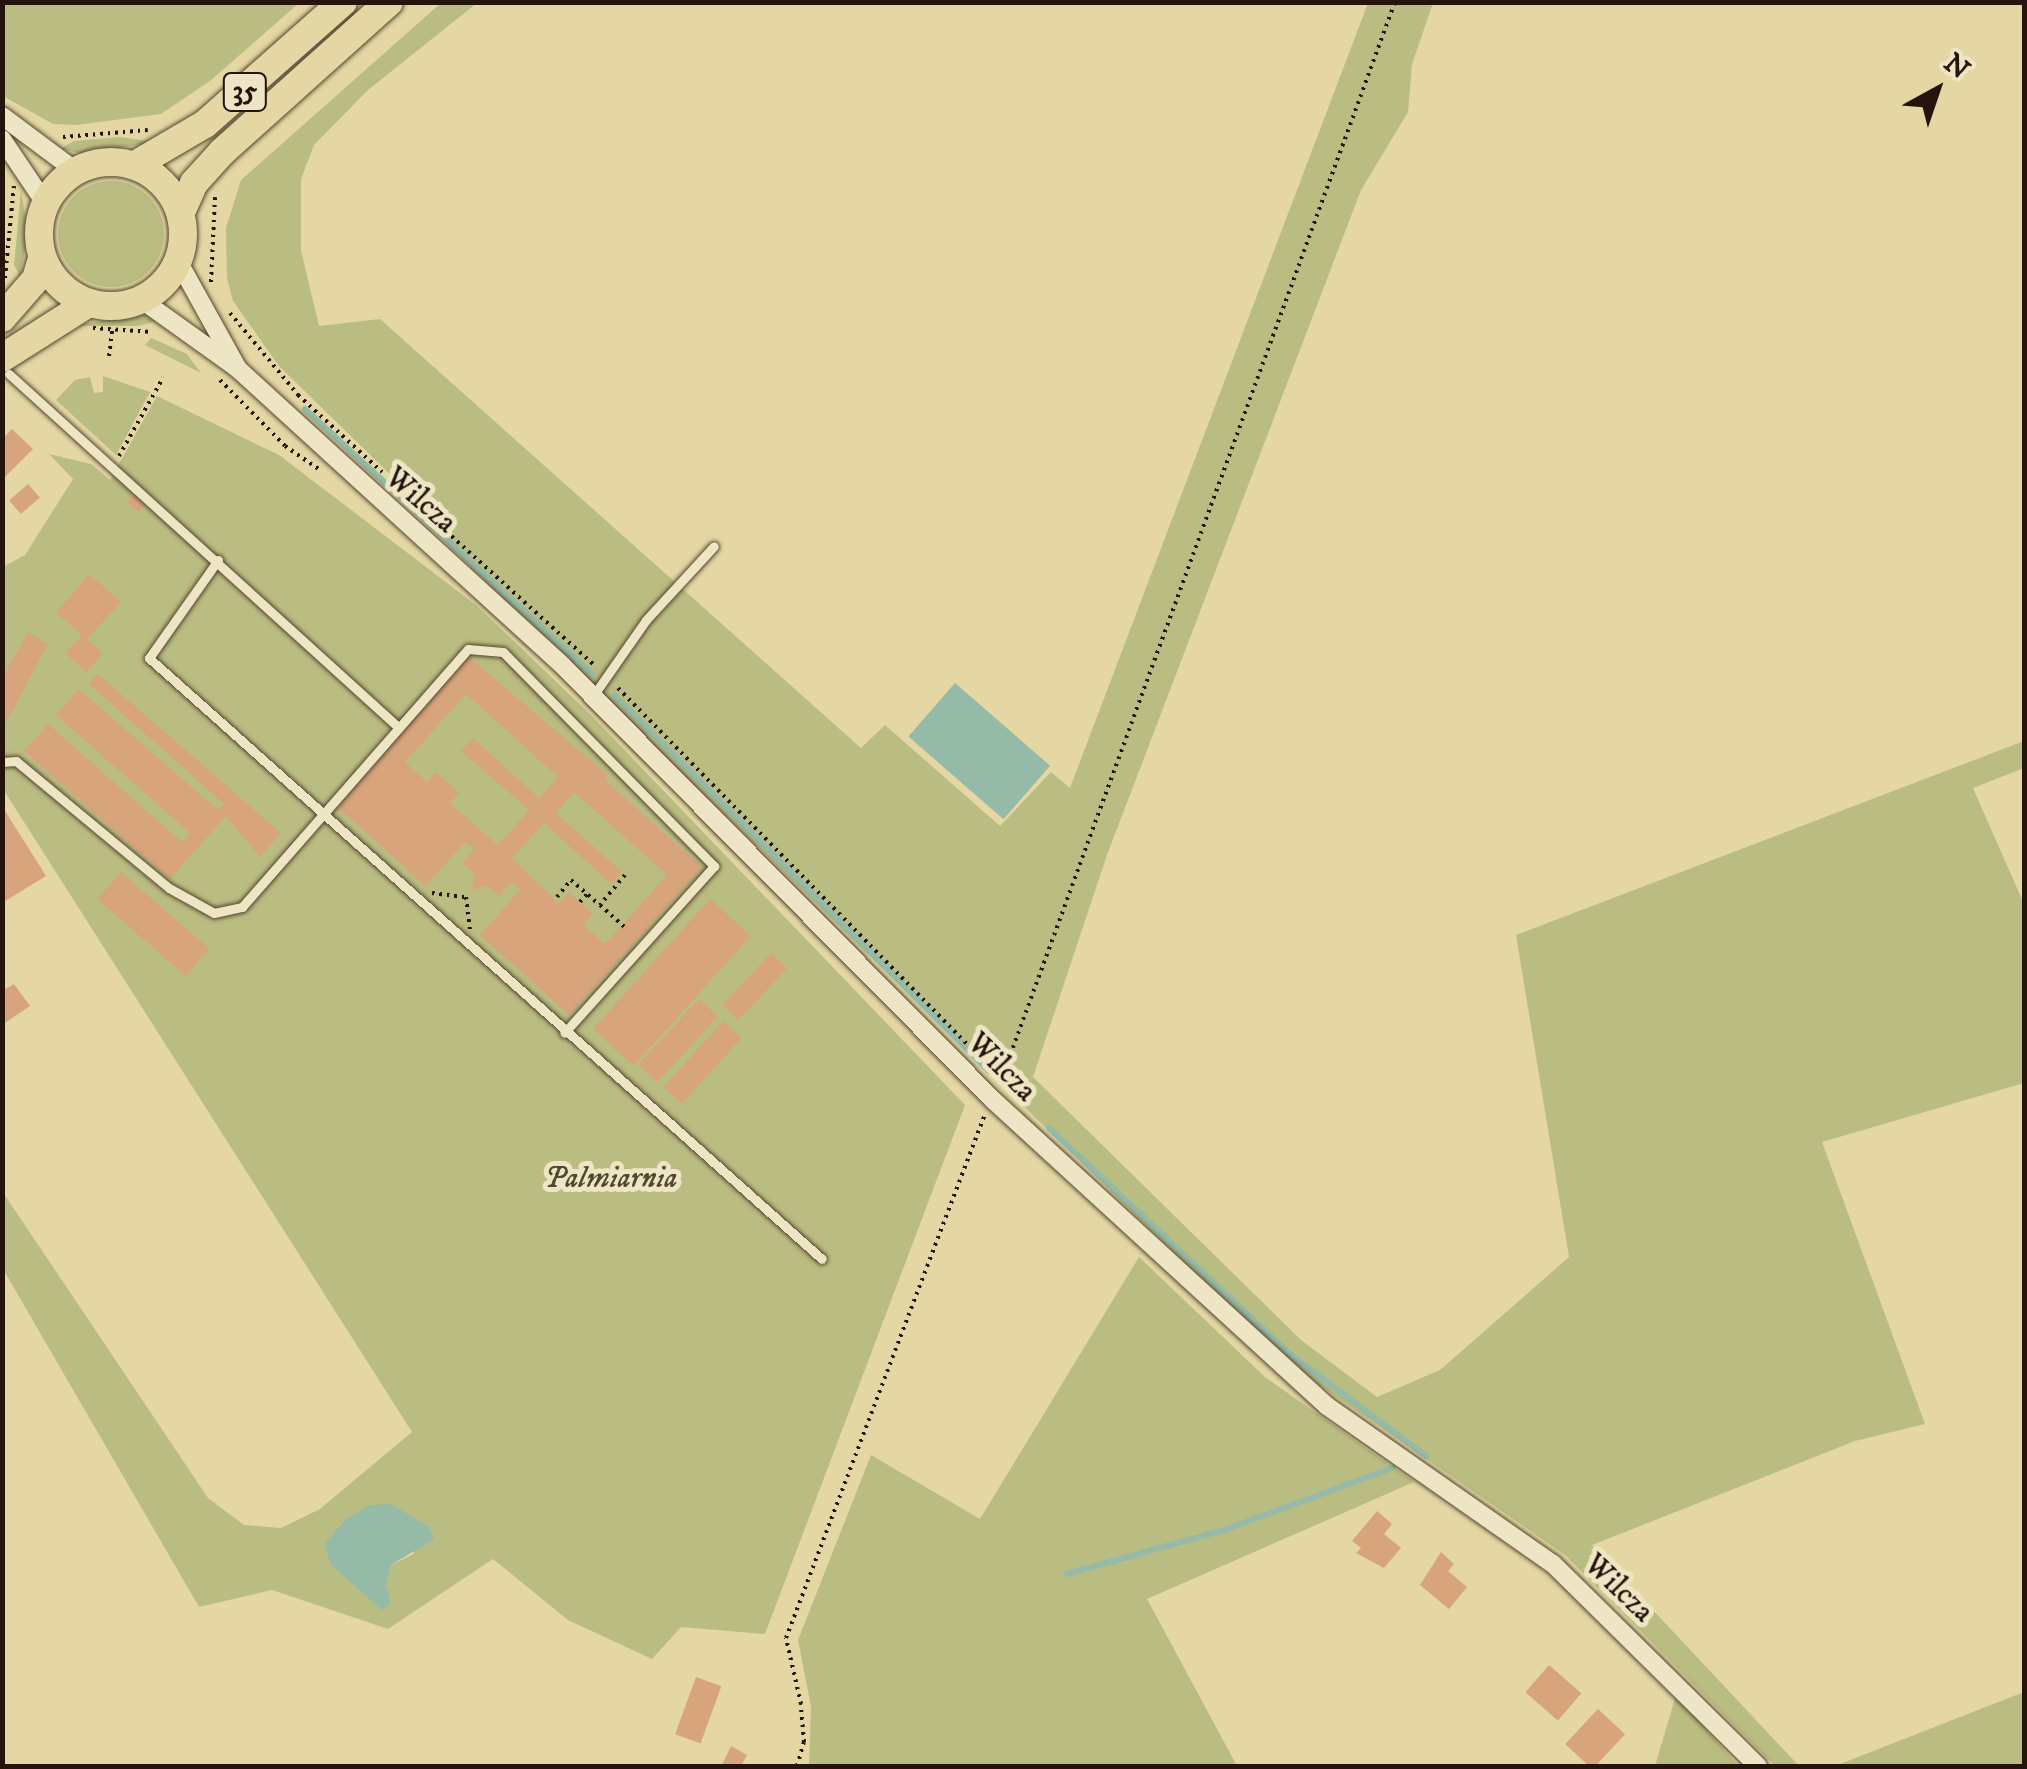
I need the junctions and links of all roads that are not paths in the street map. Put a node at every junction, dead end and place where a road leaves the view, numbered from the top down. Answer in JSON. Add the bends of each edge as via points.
{"nodes":[{"id":1,"x":344,"y":2,"type":"edge"},
{"id":2,"x":386,"y":4,"type":"edge"},
{"id":3,"x":2,"y":116,"type":"edge"},
{"id":4,"x":2,"y":139,"type":"edge"},
{"id":5,"x":134,"y":165,"type":"junction"},
{"id":6,"x":78,"y":172,"type":"junction"},
{"id":7,"x":47,"y":206,"type":"junction"},
{"id":8,"x":182,"y":210,"type":"junction"},
{"id":9,"x":42,"y":258,"type":"junction"},
{"id":10,"x":177,"y":259,"type":"junction"},
{"id":11,"x":139,"y":298,"type":"junction"},
{"id":12,"x":87,"y":304,"type":"junction"},
{"id":13,"x":2,"y":318,"type":"edge"},
{"id":14,"x":6,"y":366,"type":"edge"},
{"id":15,"x":238,"y":369,"type":"junction"},
{"id":16,"x":714,"y":546,"type":"dead end"},
{"id":17,"x":218,"y":560,"type":"junction"},
{"id":18,"x":592,"y":696,"type":"junction"},
{"id":19,"x":397,"y":726,"type":"junction"},
{"id":20,"x":2,"y":762,"type":"edge"},
{"id":21,"x":323,"y":814,"type":"junction"},
{"id":22,"x":564,"y":1032,"type":"junction"},
{"id":23,"x":822,"y":1259,"type":"dead end"},
{"id":24,"x":1758,"y":1766,"type":"edge"}],
"edges":[{"from":1,"to":5,"type":"main road","number":"35","via":[[205,124]]},
{"from":2,"to":8,"type":"main road","number":"35","via":[[222,152]]},
{"from":3,"to":6,"type":"street"},
{"from":4,"to":7,"type":"street"},
{"from":5,"to":6,"type":"main road","number":"35","via":[[114,162]]},
{"from":5,"to":8,"type":"main road","via":[[162,180]]},
{"from":6,"to":7,"type":"main road"},
{"from":7,"to":9,"type":"main road"},
{"from":8,"to":10,"type":"main road","number":"35"},
{"from":9,"to":12,"type":"main road","via":[[55,284]]},
{"from":9,"to":13,"type":"main road","via":[[36,279]]},
{"from":10,"to":11,"type":"main road","via":[[164,281]]},
{"from":10,"to":15,"type":"street","name":"Wilcza"},
{"from":11,"to":12,"type":"main road"},
{"from":11,"to":15,"type":"street","name":"Wilcza"},
{"from":12,"to":14,"type":"main road"},
{"from":14,"to":17,"type":"lane"},
{"from":15,"to":18,"type":"street","name":"Wilcza"},
{"from":16,"to":18,"type":"lane","via":[[646,620]]},
{"from":17,"to":19,"type":"lane"},
{"from":17,"to":21,"type":"lane","via":[[150,658]]},
{"from":18,"to":24,"type":"street","name":"Wilcza","via":[[993,1100],[1327,1406],[1552,1564]]},
{"from":19,"to":21,"type":"lane"},
{"from":19,"to":22,"type":"lane","via":[[468,649],[503,652],[714,866]]},
{"from":20,"to":21,"type":"lane","via":[[16,760],[169,888],[214,913],[242,907]]},
{"from":21,"to":22,"type":"lane"},
{"from":22,"to":23,"type":"lane"}]}
